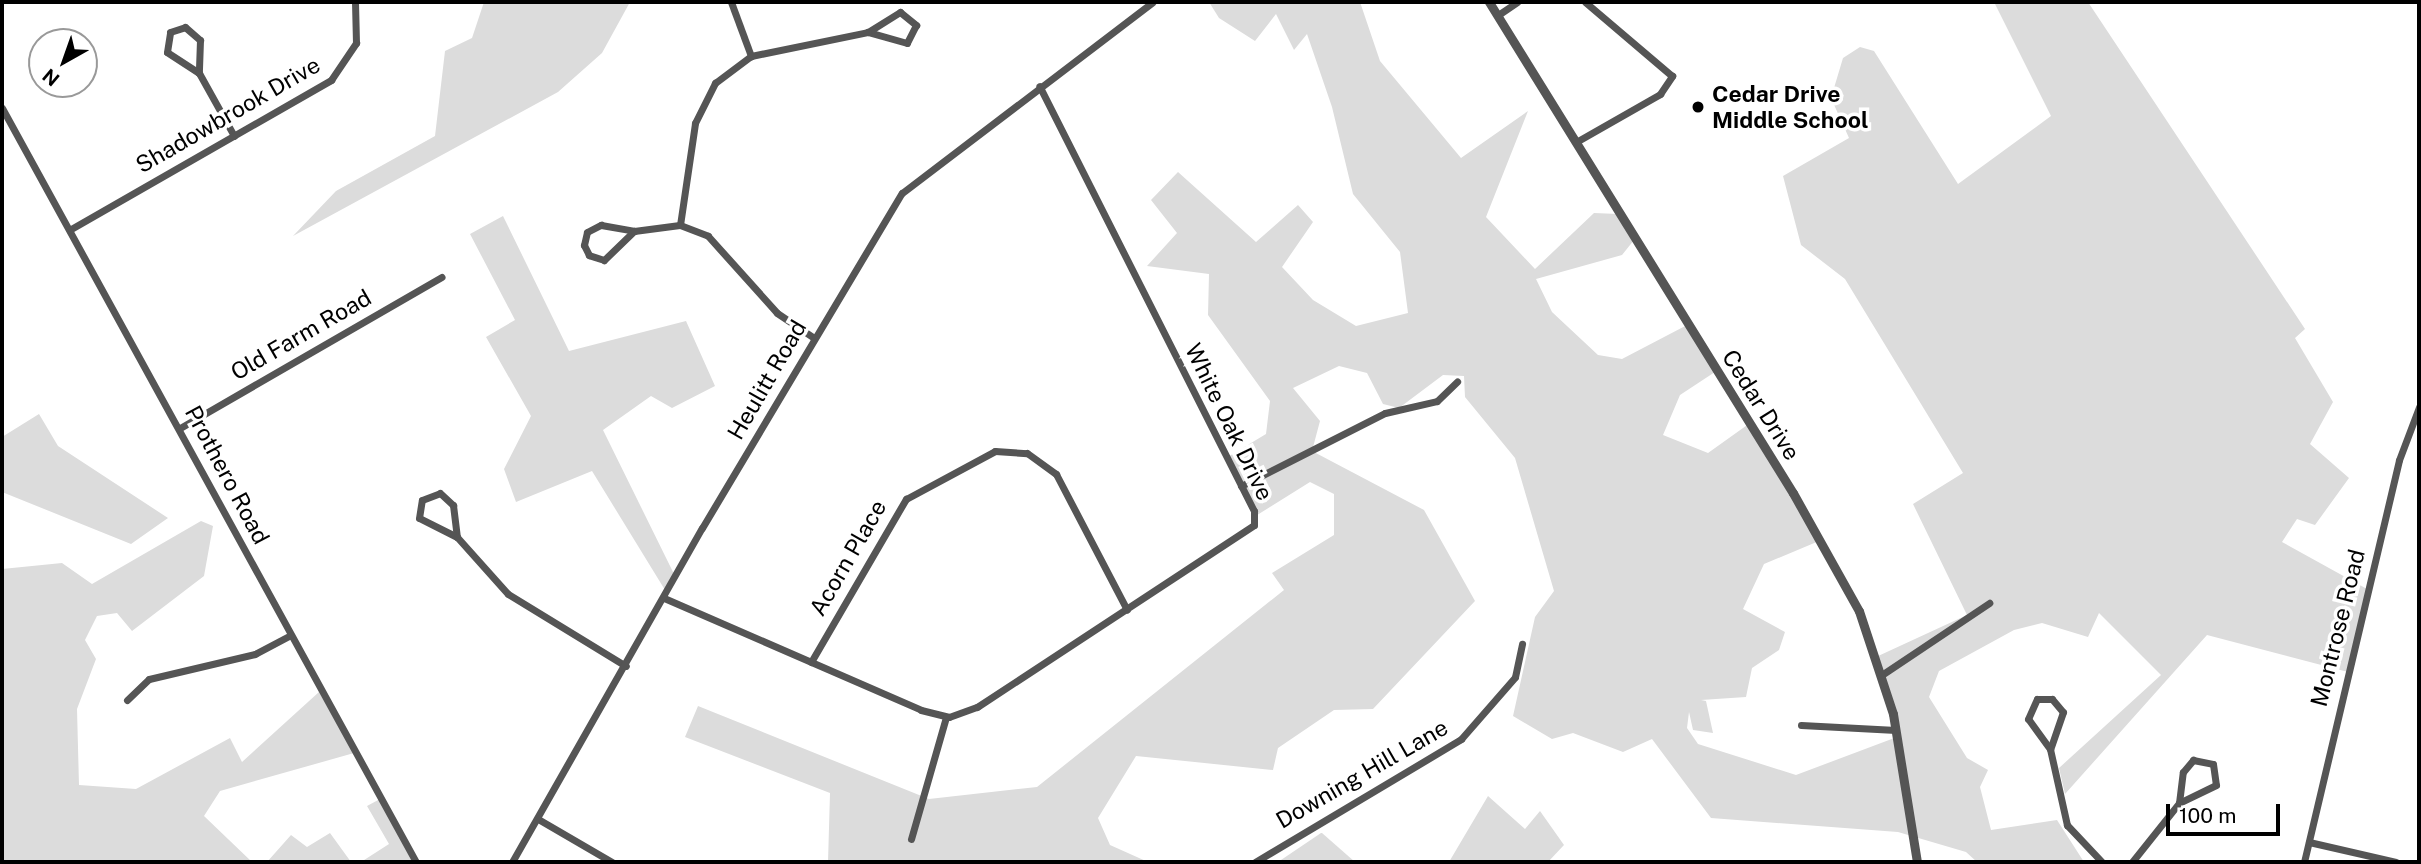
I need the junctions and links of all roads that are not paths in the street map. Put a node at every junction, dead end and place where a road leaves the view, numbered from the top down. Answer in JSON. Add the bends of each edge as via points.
{"nodes":[{"id":1,"x":355,"y":2,"type":"edge"},
{"id":2,"x":731,"y":2,"type":"edge"},
{"id":3,"x":1153,"y":2,"type":"edge"},
{"id":4,"x":1489,"y":2,"type":"edge"},
{"id":5,"x":1517,"y":2,"type":"edge"},
{"id":6,"x":1585,"y":2,"type":"edge"},
{"id":7,"x":1498,"y":15,"type":"junction"},
{"id":8,"x":868,"y":32,"type":"junction"},
{"id":9,"x":751,"y":56,"type":"junction"},
{"id":10,"x":199,"y":74,"type":"junction"},
{"id":11,"x":1039,"y":86,"type":"junction"},
{"id":12,"x":2,"y":108,"type":"edge"},
{"id":13,"x":234,"y":136,"type":"junction"},
{"id":14,"x":1576,"y":142,"type":"junction"},
{"id":15,"x":680,"y":225,"type":"junction"},
{"id":16,"x":71,"y":229,"type":"junction"},
{"id":17,"x":634,"y":232,"type":"junction"},
{"id":18,"x":442,"y":277,"type":"dead end"},
{"id":19,"x":814,"y":338,"type":"junction"},
{"id":20,"x":1457,"y":382,"type":"dead end"},
{"id":21,"x":2419,"y":407,"type":"edge"},
{"id":22,"x":180,"y":428,"type":"junction"},
{"id":23,"x":1241,"y":486,"type":"junction"},
{"id":24,"x":457,"y":537,"type":"junction"},
{"id":25,"x":664,"y":598,"type":"junction"},
{"id":26,"x":1989,"y":603,"type":"dead end"},
{"id":27,"x":1127,"y":610,"type":"junction"},
{"id":28,"x":290,"y":635,"type":"junction"},
{"id":29,"x":1522,"y":644,"type":"dead end"},
{"id":30,"x":811,"y":662,"type":"junction"},
{"id":31,"x":626,"y":666,"type":"junction"},
{"id":32,"x":1883,"y":674,"type":"junction"},
{"id":33,"x":127,"y":700,"type":"dead end"},
{"id":34,"x":946,"y":717,"type":"junction"},
{"id":35,"x":1801,"y":725,"type":"dead end"},
{"id":36,"x":1896,"y":730,"type":"junction"},
{"id":37,"x":2050,"y":749,"type":"junction"},
{"id":38,"x":2179,"y":803,"type":"junction"},
{"id":39,"x":538,"y":819,"type":"junction"},
{"id":40,"x":911,"y":839,"type":"dead end"},
{"id":41,"x":2309,"y":842,"type":"junction"},
{"id":42,"x":416,"y":862,"type":"edge"},
{"id":43,"x":512,"y":862,"type":"edge"},
{"id":44,"x":611,"y":862,"type":"edge"},
{"id":45,"x":1255,"y":862,"type":"edge"},
{"id":46,"x":1917,"y":862,"type":"edge"},
{"id":47,"x":2102,"y":862,"type":"edge"},
{"id":48,"x":2132,"y":862,"type":"edge"},
{"id":49,"x":2304,"y":862,"type":"edge"},
{"id":50,"x":2396,"y":862,"type":"edge"}],
"edges":[{"from":1,"to":13,"type":"street","name":"Shadowbrook Drive","via":[[356,43],[342,69]]},
{"from":2,"to":9,"type":"street"},
{"from":3,"to":11,"type":"street","name":"Heulitt Road"},
{"from":4,"to":7,"type":"street","name":"Cedar Drive"},
{"from":5,"to":7,"type":"street"},
{"from":6,"to":14,"type":"street","via":[[1658,59],[1672,76],[1664,91]]},
{"from":7,"to":14,"type":"street","name":"Cedar Drive"},
{"from":8,"to":8,"type":"street","via":[[901,12],[916,25],[914,36],[904,44]]},
{"from":8,"to":9,"type":"street"},
{"from":9,"to":15,"type":"street","via":[[715,83],[699,111]]},
{"from":10,"to":10,"type":"street","via":[[167,52],[166,41],[174,29],[190,28],[198,34]]},
{"from":10,"to":13,"type":"street"},
{"from":11,"to":19,"type":"street","name":"Heulitt Road","via":[[910,184]]},
{"from":11,"to":23,"type":"street","name":"White Oak Drive"},
{"from":12,"to":16,"type":"street","name":"Prothero Road"},
{"from":13,"to":16,"type":"street","name":"Shadowbrook Drive"},
{"from":14,"to":32,"type":"street","name":"Cedar Drive","via":[[1816,532],[1859,611]]},
{"from":15,"to":17,"type":"street"},
{"from":15,"to":19,"type":"street","via":[[716,241],[777,313]]},
{"from":16,"to":22,"type":"street","name":"Prothero Road"},
{"from":17,"to":17,"type":"street","via":[[597,225],[587,232],[584,245],[594,258],[609,259]]},
{"from":18,"to":22,"type":"street","name":"Old Farm Road"},
{"from":19,"to":25,"type":"street","name":"Heulitt Road"},
{"from":20,"to":23,"type":"street","via":[[1440,400],[1385,413]]},
{"from":21,"to":41,"type":"street","name":"Montrose Road","via":[[2399,460]]},
{"from":22,"to":28,"type":"street","name":"Prothero Road"},
{"from":23,"to":27,"type":"street","name":"White Oak Drive","via":[[1255,515],[1251,529]]},
{"from":24,"to":24,"type":"street","via":[[422,522],[419,507],[424,497],[440,492],[451,501]]},
{"from":24,"to":31,"type":"street","via":[[508,594]]},
{"from":25,"to":30,"type":"street"},
{"from":25,"to":31,"type":"street","name":"Heulitt Road"},
{"from":26,"to":32,"type":"street"},
{"from":27,"to":30,"type":"street","name":"Acorn Place","via":[[1056,474],[1027,453],[995,451],[906,499]]},
{"from":27,"to":34,"type":"street","name":"White Oak Drive","via":[[977,707]]},
{"from":28,"to":33,"type":"street","via":[[255,654],[149,679]]},
{"from":28,"to":42,"type":"street","name":"Prothero Road"},
{"from":29,"to":45,"type":"street","name":"Downing Hill Lane","via":[[1515,677],[1461,739]]},
{"from":30,"to":34,"type":"street"},
{"from":31,"to":39,"type":"street","name":"Heulitt Road"},
{"from":32,"to":36,"type":"street","name":"Cedar Drive"},
{"from":34,"to":40,"type":"street"},
{"from":35,"to":36,"type":"street"},
{"from":36,"to":46,"type":"street","name":"Cedar Drive"},
{"from":37,"to":37,"type":"street","via":[[2028,719],[2029,706],[2042,697],[2058,702],[2063,712]]},
{"from":37,"to":47,"type":"street","via":[[2067,825]]},
{"from":38,"to":38,"type":"street","via":[[2186,765],[2199,758],[2213,764],[2218,778],[2212,790]]},
{"from":38,"to":48,"type":"street"},
{"from":39,"to":43,"type":"street","name":"Heulitt Road"},
{"from":39,"to":44,"type":"street"},
{"from":41,"to":49,"type":"street","name":"Montrose Road"},
{"from":41,"to":50,"type":"street"}]}
